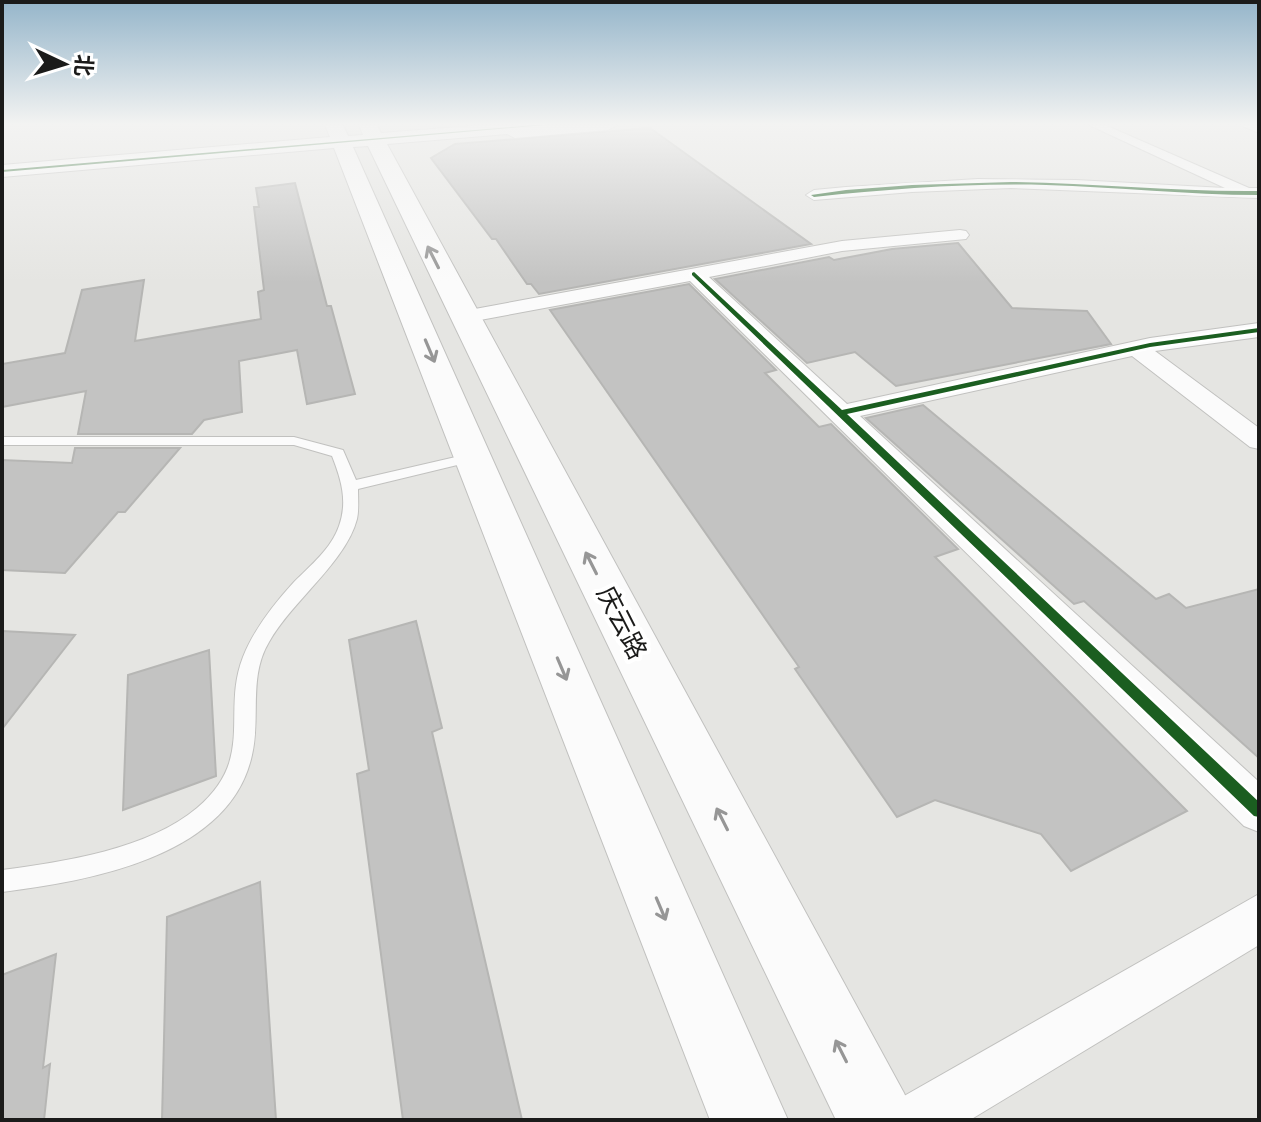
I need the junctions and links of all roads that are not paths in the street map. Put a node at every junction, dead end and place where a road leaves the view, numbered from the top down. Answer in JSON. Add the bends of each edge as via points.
{"nodes":[{"id":1,"x":371,"y":177,"type":"edge"},
{"id":2,"x":381,"y":177,"type":"edge"},
{"id":3,"x":1216,"y":177,"type":"edge"},
{"id":4,"x":1254,"y":194,"type":"edge"},
{"id":5,"x":814,"y":195,"type":"dead end"},
{"id":6,"x":960,"y":235,"type":"dead end"},
{"id":7,"x":694,"y":274,"type":"junction"},
{"id":8,"x":464,"y":317,"type":"junction"},
{"id":9,"x":1259,"y":330,"type":"edge"},
{"id":10,"x":1136,"y":348,"type":"junction"},
{"id":11,"x":841,"y":413,"type":"junction"},
{"id":12,"x":2,"y":441,"type":"edge"},
{"id":13,"x":1259,"y":441,"type":"edge"},
{"id":14,"x":473,"y":457,"type":"junction"},
{"id":15,"x":351,"y":486,"type":"junction"},
{"id":16,"x":1259,"y":811,"type":"edge"},
{"id":17,"x":2,"y":881,"type":"edge"},
{"id":18,"x":1259,"y":918,"type":"edge"},
{"id":19,"x":749,"y":1120,"type":"edge"},
{"id":20,"x":877,"y":1120,"type":"edge"},
{"id":21,"x":917,"y":1120,"type":"edge"}],
"edges":[{"from":1,"to":14,"type":"main road","one_way":true},
{"from":8,"to":2,"type":"main road","name":"庆云路","one_way":true},
{"from":3,"to":4,"type":"street"},
{"from":4,"to":5,"type":"street","via":[[1052,184]]},
{"from":6,"to":7,"type":"street","via":[[842,246]]},
{"from":7,"to":8,"type":"street"},
{"from":7,"to":11,"type":"street"},
{"from":20,"to":8,"type":"main road","name":"庆云路","one_way":true},
{"from":9,"to":10,"type":"street"},
{"from":10,"to":11,"type":"street"},
{"from":10,"to":13,"type":"street"},
{"from":11,"to":16,"type":"street"},
{"from":12,"to":15,"type":"lane","via":[[294,441],[338,453]]},
{"from":14,"to":15,"type":"lane"},
{"from":14,"to":19,"type":"main road","one_way":true},
{"from":15,"to":17,"type":"lane","via":[[350,517],[340,538],[256,647],[246,674],[243,755],[202,818],[162,840],[113,857]]},
{"from":18,"to":21,"type":"street"}]}
